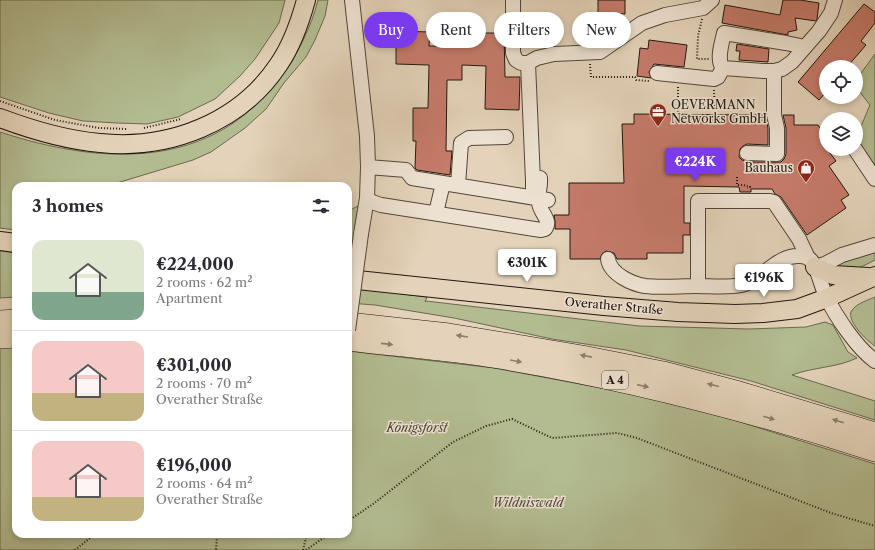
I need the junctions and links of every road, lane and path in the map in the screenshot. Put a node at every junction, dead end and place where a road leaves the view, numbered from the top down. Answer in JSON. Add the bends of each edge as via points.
{"nodes":[{"id":1,"x":306,"y":0,"type":"edge"},
{"id":2,"x":352,"y":0,"type":"edge"},
{"id":3,"x":513,"y":0,"type":"edge"},
{"id":4,"x":712,"y":0,"type":"edge"},
{"id":5,"x":835,"y":0,"type":"edge"},
{"id":6,"x":702,"y":16,"type":"dead end"},
{"id":7,"x":804,"y":47,"type":"junction"},
{"id":8,"x":705,"y":59,"type":"dead end"},
{"id":9,"x":528,"y":63,"type":"junction"},
{"id":10,"x":657,"y":73,"type":"joint"},
{"id":11,"x":718,"y":73,"type":"junction"},
{"id":12,"x":678,"y":76,"type":"junction"},
{"id":13,"x":591,"y":77,"type":"dead end"},
{"id":14,"x":774,"y":77,"type":"junction"},
{"id":15,"x":0,"y":101,"type":"edge"},
{"id":16,"x":678,"y":114,"type":"dead end"},
{"id":17,"x":715,"y":114,"type":"dead end"},
{"id":18,"x":0,"y":118,"type":"edge"},
{"id":19,"x":182,"y":119,"type":"dead end"},
{"id":20,"x":144,"y":128,"type":"dead end"},
{"id":21,"x":129,"y":129,"type":"dead end"},
{"id":22,"x":506,"y":138,"type":"dead end"},
{"id":23,"x":748,"y":153,"type":"dead end"},
{"id":24,"x":859,"y":156,"type":"edge"},
{"id":25,"x":368,"y":167,"type":"junction"},
{"id":26,"x":540,"y":178,"type":"dead end"},
{"id":27,"x":737,"y":178,"type":"dead end"},
{"id":28,"x":875,"y":179,"type":"edge"},
{"id":29,"x":443,"y":183,"type":"junction"},
{"id":30,"x":743,"y":184,"type":"dead end"},
{"id":31,"x":458,"y":185,"type":"junction"},
{"id":32,"x":367,"y":198,"type":"junction"},
{"id":33,"x":540,"y":198,"type":"junction"},
{"id":34,"x":436,"y":213,"type":"junction"},
{"id":35,"x":0,"y":241,"type":"edge"},
{"id":36,"x":12,"y":242,"type":"edge"},
{"id":37,"x":875,"y":245,"type":"edge"},
{"id":38,"x":608,"y":259,"type":"dead end"},
{"id":39,"x":812,"y":263,"type":"junction"},
{"id":40,"x":874,"y":276,"type":"edge"},
{"id":41,"x":352,"y":278,"type":"edge"},
{"id":42,"x":698,"y":286,"type":"junction"},
{"id":43,"x":827,"y":298,"type":"junction"},
{"id":44,"x":352,"y":300,"type":"edge"},
{"id":45,"x":12,"y":309,"type":"edge"},
{"id":46,"x":0,"y":310,"type":"edge"},
{"id":47,"x":12,"y":320,"type":"edge"},
{"id":48,"x":0,"y":321,"type":"edge"},
{"id":49,"x":352,"y":324,"type":"edge"},
{"id":50,"x":12,"y":337,"type":"edge"},
{"id":51,"x":0,"y":338,"type":"edge"},
{"id":52,"x":352,"y":340,"type":"edge"},
{"id":53,"x":868,"y":352,"type":"edge"},
{"id":54,"x":875,"y":361,"type":"edge"},
{"id":55,"x":875,"y":433,"type":"edge"},
{"id":56,"x":875,"y":451,"type":"edge"},
{"id":57,"x":352,"y":518,"type":"edge"},
{"id":58,"x":875,"y":526,"type":"edge"},
{"id":59,"x":90,"y":538,"type":"edge"},
{"id":60,"x":218,"y":538,"type":"edge"},
{"id":61,"x":306,"y":538,"type":"edge"},
{"id":62,"x":323,"y":538,"type":"edge"},
{"id":63,"x":75,"y":550,"type":"edge"},
{"id":64,"x":216,"y":550,"type":"edge"},
{"id":65,"x":303,"y":550,"type":"edge"},
{"id":66,"x":306,"y":550,"type":"edge"}],
"edges":[{"from":1,"to":18,"type":"main road","via":[[288,50],[259,90],[228,114],[197,131],[158,142],[101,143],[66,138]]},
{"from":2,"to":25,"type":"lane"},
{"from":3,"to":9,"type":"lane","via":[[513,53],[516,60]]},
{"from":4,"to":9,"type":"lane","via":[[703,8],[665,15],[642,23],[600,52],[554,54]]},
{"from":5,"to":7,"type":"lane","via":[[832,13]]},
{"from":6,"to":8,"type":"path","via":[[697,59]]},
{"from":7,"to":11,"type":"lane","via":[[724,33]]},
{"from":7,"to":14,"type":"lane","via":[[792,62]]},
{"from":9,"to":33,"type":"lane","via":[[533,181]]},
{"from":10,"to":12,"type":"lane"},
{"from":10,"to":13,"type":"path","via":[[652,82],[636,80],[635,77]]},
{"from":11,"to":12,"type":"lane"},
{"from":11,"to":14,"type":"lane"},
{"from":11,"to":17,"type":"path"},
{"from":12,"to":16,"type":"path"},
{"from":14,"to":23,"type":"lane","via":[[777,154]]},
{"from":15,"to":21,"type":"path","via":[[55,120],[99,128]]},
{"from":19,"to":20,"type":"path"},
{"from":22,"to":31,"type":"lane","via":[[469,138],[461,143]]},
{"from":24,"to":28,"type":"lane"},
{"from":25,"to":29,"type":"lane","via":[[406,170],[412,178]]},
{"from":25,"to":32,"type":"lane"},
{"from":26,"to":33,"type":"lane"},
{"from":27,"to":30,"type":"path","via":[[737,184]]},
{"from":29,"to":31,"type":"lane"},
{"from":29,"to":34,"type":"lane"},
{"from":31,"to":33,"type":"lane"},
{"from":32,"to":34,"type":"lane","via":[[381,205]]},
{"from":32,"to":44,"type":"lane","bridge":true},
{"from":33,"to":34,"type":"lane","via":[[539,205],[548,221],[548,226],[541,230]]},
{"from":35,"to":36,"type":"main road"},
{"from":37,"to":39,"type":"lane","via":[[842,255],[825,264]]},
{"from":38,"to":42,"type":"lane","via":[[615,272],[644,286]]},
{"from":39,"to":40,"type":"main road","via":[[839,276]]},
{"from":39,"to":42,"type":"lane","via":[[800,256],[788,258],[742,285]]},
{"from":39,"to":42,"type":"lane","via":[[774,202],[698,201]]},
{"from":39,"to":43,"type":"lane"},
{"from":40,"to":43,"type":"main road","name":"Overather Straße"},
{"from":41,"to":43,"type":"main road","name":"Overather Straße","via":[[678,312],[774,312],[797,309]]},
{"from":43,"to":53,"type":"lane","via":[[838,317]]},
{"from":45,"to":46,"type":"highway"},
{"from":47,"to":48,"type":"highway"},
{"from":55,"to":49,"type":"highway","number":"A 4","one_way":true,"via":[[663,372],[456,335]]},
{"from":50,"to":51,"type":"highway"},
{"from":52,"to":56,"type":"highway","number":"A 4","one_way":true,"via":[[498,358],[614,380],[740,410]]},
{"from":53,"to":54,"type":"lane"},
{"from":57,"to":58,"type":"path","via":[[453,442],[486,426],[512,419],[552,438],[617,433],[637,438],[832,514]]},
{"from":59,"to":63,"type":"path"},
{"from":60,"to":64,"type":"path"},
{"from":61,"to":65,"type":"path"},
{"from":62,"to":66,"type":"path"}]}
